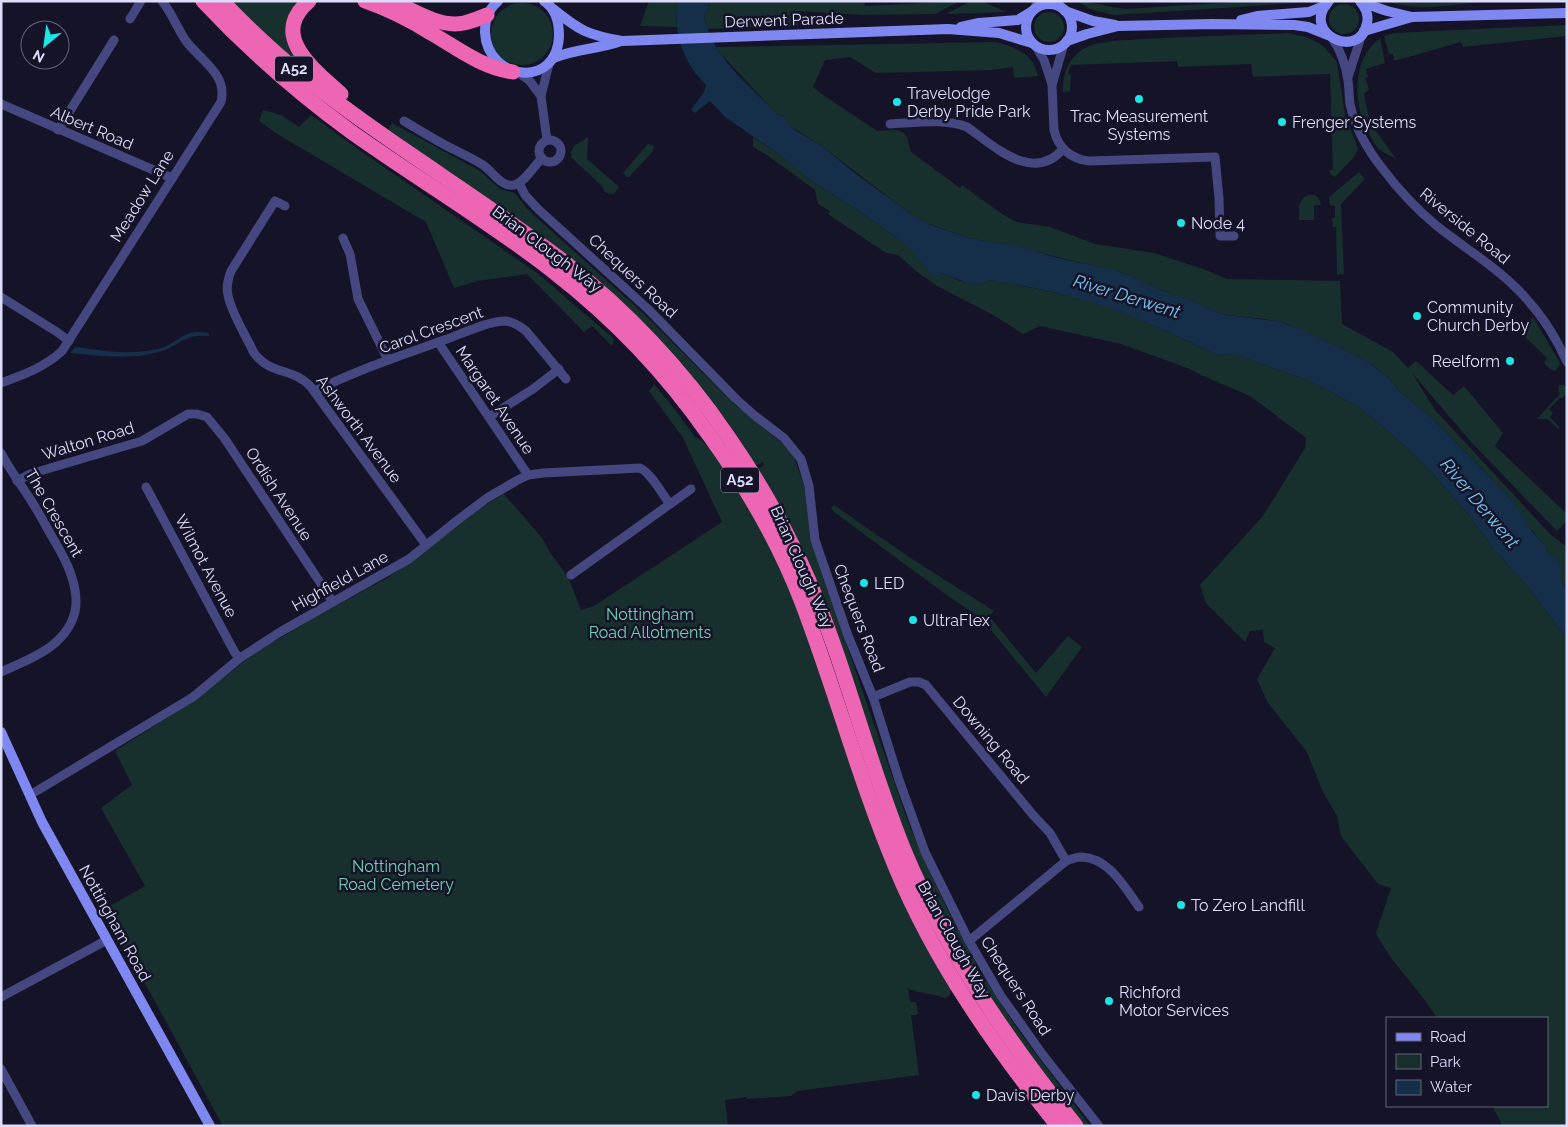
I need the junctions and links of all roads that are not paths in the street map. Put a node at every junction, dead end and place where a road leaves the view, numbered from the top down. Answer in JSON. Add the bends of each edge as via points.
{"nodes":[{"id":1,"x":141,"y":1,"type":"edge"},
{"id":2,"x":162,"y":1,"type":"edge"},
{"id":3,"x":203,"y":1,"type":"edge"},
{"id":4,"x":222,"y":1,"type":"edge"},
{"id":5,"x":309,"y":1,"type":"edge"},
{"id":6,"x":365,"y":1,"type":"edge"},
{"id":7,"x":393,"y":1,"type":"edge"},
{"id":8,"x":498,"y":1,"type":"edge"},
{"id":9,"x":1360,"y":1,"type":"edge"},
{"id":10,"x":1328,"y":3,"type":"edge"},
{"id":11,"x":548,"y":4,"type":"edge"},
{"id":12,"x":1061,"y":6,"type":"edge"},
{"id":13,"x":1034,"y":8,"type":"edge"},
{"id":14,"x":1567,"y":13,"type":"edge"},
{"id":15,"x":487,"y":14,"type":"junction"},
{"id":16,"x":1412,"y":17,"type":"junction"},
{"id":17,"x":130,"y":19,"type":"dead end"},
{"id":18,"x":1220,"y":24,"type":"junction"},
{"id":19,"x":1118,"y":26,"type":"junction"},
{"id":20,"x":948,"y":29,"type":"junction"},
{"id":21,"x":1363,"y":33,"type":"junction"},
{"id":22,"x":1330,"y":37,"type":"junction"},
{"id":23,"x":114,"y":40,"type":"dead end"},
{"id":24,"x":624,"y":41,"type":"junction"},
{"id":25,"x":1066,"y":43,"type":"junction"},
{"id":26,"x":1034,"y":44,"type":"junction"},
{"id":27,"x":551,"y":61,"type":"junction"},
{"id":28,"x":515,"y":72,"type":"junction"},
{"id":29,"x":1348,"y":78,"type":"junction"},
{"id":30,"x":1052,"y":85,"type":"junction"},
{"id":31,"x":541,"y":96,"type":"junction"},
{"id":32,"x":1,"y":104,"type":"edge"},
{"id":33,"x":404,"y":121,"type":"dead end"},
{"id":34,"x":890,"y":124,"type":"dead end"},
{"id":35,"x":58,"y":130,"type":"junction"},
{"id":36,"x":391,"y":140,"type":"junction"},
{"id":37,"x":547,"y":140,"type":"junction"},
{"id":38,"x":1063,"y":149,"type":"junction"},
{"id":39,"x":542,"y":158,"type":"junction"},
{"id":40,"x":172,"y":178,"type":"junction"},
{"id":41,"x":520,"y":183,"type":"junction"},
{"id":42,"x":285,"y":206,"type":"dead end"},
{"id":43,"x":1234,"y":236,"type":"dead end"},
{"id":44,"x":343,"y":238,"type":"dead end"},
{"id":45,"x":1,"y":298,"type":"edge"},
{"id":46,"x":69,"y":341,"type":"junction"},
{"id":47,"x":438,"y":342,"type":"junction"},
{"id":48,"x":388,"y":360,"type":"junction"},
{"id":49,"x":1567,"y":362,"type":"edge"},
{"id":50,"x":559,"y":369,"type":"junction"},
{"id":51,"x":566,"y":380,"type":"dead end"},
{"id":52,"x":1,"y":383,"type":"edge"},
{"id":53,"x":315,"y":392,"type":"junction"},
{"id":54,"x":193,"y":414,"type":"joint"},
{"id":55,"x":489,"y":417,"type":"junction"},
{"id":56,"x":1,"y":453,"type":"edge"},
{"id":57,"x":528,"y":475,"type":"junction"},
{"id":58,"x":17,"y":481,"type":"junction"},
{"id":59,"x":146,"y":487,"type":"dead end"},
{"id":60,"x":691,"y":489,"type":"dead end"},
{"id":61,"x":670,"y":504,"type":"junction"},
{"id":62,"x":426,"y":545,"type":"junction"},
{"id":63,"x":571,"y":575,"type":"dead end"},
{"id":64,"x":333,"y":602,"type":"junction"},
{"id":65,"x":240,"y":658,"type":"junction"},
{"id":66,"x":1,"y":672,"type":"edge"},
{"id":67,"x":873,"y":696,"type":"junction"},
{"id":68,"x":1,"y":732,"type":"edge"},
{"id":69,"x":30,"y":795,"type":"junction"},
{"id":70,"x":1066,"y":861,"type":"junction"},
{"id":71,"x":1140,"y":907,"type":"dead end"},
{"id":72,"x":107,"y":940,"type":"junction"},
{"id":73,"x":969,"y":941,"type":"junction"},
{"id":74,"x":1,"y":997,"type":"edge"},
{"id":75,"x":1,"y":1069,"type":"edge"},
{"id":76,"x":32,"y":1126,"type":"edge"},
{"id":77,"x":210,"y":1126,"type":"edge"},
{"id":78,"x":1058,"y":1126,"type":"edge"},
{"id":79,"x":1076,"y":1126,"type":"edge"},
{"id":80,"x":1099,"y":1126,"type":"edge"}],
"edges":[{"from":1,"to":17,"type":"street"},
{"from":2,"to":40,"type":"street","name":"Meadow Lane","via":[[187,42],[212,67],[222,93],[218,106]]},
{"from":3,"to":78,"type":"highway","name":"Brian Clough Way","number":"A52","via":[[252,51],[316,105],[539,261],[589,301],[650,361],[693,412],[729,462],[793,581],[883,835],[931,940],[988,1033]]},
{"from":4,"to":36,"type":"highway","name":"Brian Clough Way","number":"A52","via":[[287,63]]},
{"from":5,"to":36,"type":"highway","via":[[298,14],[293,28],[297,50]]},
{"from":6,"to":28,"type":"highway","via":[[414,23],[479,61]]},
{"from":7,"to":15,"type":"highway","via":[[450,24],[464,23]]},
{"from":8,"to":15,"type":"street"},
{"from":9,"to":16,"type":"street"},
{"from":9,"to":21,"type":"street","via":[[1368,16]]},
{"from":10,"to":18,"type":"street","via":[[1308,12],[1257,16]]},
{"from":10,"to":22,"type":"street","via":[[1321,20]]},
{"from":11,"to":24,"type":"street","name":"Derwent Parade","via":[[581,30]]},
{"from":11,"to":27,"type":"street","via":[[556,18],[559,34]]},
{"from":12,"to":13,"type":"street","via":[[1048,4]]},
{"from":12,"to":19,"type":"street","via":[[1093,21]]},
{"from":12,"to":25,"type":"street","via":[[1072,27]]},
{"from":13,"to":20,"type":"street","name":"Derwent Parade","via":[[1018,20]]},
{"from":13,"to":26,"type":"street","via":[[1026,21],[1026,28],[1028,38]]},
{"from":14,"to":16,"type":"street"},
{"from":15,"to":28,"type":"street","via":[[485,35],[489,48],[496,59]]},
{"from":16,"to":21,"type":"street"},
{"from":18,"to":19,"type":"street"},
{"from":18,"to":22,"type":"street","via":[[1294,25],[1308,27]]},
{"from":19,"to":25,"type":"street"},
{"from":20,"to":24,"type":"street","name":"Derwent Parade"},
{"from":20,"to":26,"type":"street","name":"Derwent Parade","via":[[999,33]]},
{"from":21,"to":22,"type":"street","via":[[1348,42]]},
{"from":21,"to":29,"type":"street","name":"Riverside Road"},
{"from":22,"to":29,"type":"street","name":"Riverside Road","via":[[1342,55]]},
{"from":23,"to":35,"type":"street"},
{"from":24,"to":27,"type":"street","name":"Derwent Parade","via":[[568,52]]},
{"from":25,"to":26,"type":"street","via":[[1050,50]]},
{"from":25,"to":30,"type":"street"},
{"from":26,"to":30,"type":"street","via":[[1044,60]]},
{"from":27,"to":28,"type":"street","name":"Derwent Parade","via":[[539,70]]},
{"from":27,"to":31,"type":"street"},
{"from":28,"to":31,"type":"street","via":[[529,80]]},
{"from":29,"to":49,"type":"street","name":"Riverside Road","via":[[1350,104],[1356,123],[1382,168],[1427,217],[1523,295],[1548,327]]},
{"from":30,"to":38,"type":"street","via":[[1054,130]]},
{"from":31,"to":37,"type":"street"},
{"from":32,"to":35,"type":"street","name":"Albert Road"},
{"from":33,"to":41,"type":"street","via":[[475,160],[505,184]]},
{"from":34,"to":38,"type":"street","via":[[961,124],[1011,158],[1026,162],[1048,162]]},
{"from":35,"to":40,"type":"street","name":"Albert Road"},
{"from":36,"to":79,"type":"highway","name":"Brian Clough Way","number":"A52","via":[[566,263],[665,356],[727,435],[765,494],[810,583],[892,819],[933,914],[988,1009]]},
{"from":37,"to":39,"type":"street","via":[[539,148]]},
{"from":37,"to":39,"type":"street","via":[[556,142],[561,152],[553,162]]},
{"from":38,"to":43,"type":"street","via":[[1075,158],[1089,161],[1215,157],[1220,236]]},
{"from":39,"to":41,"type":"street"},
{"from":40,"to":46,"type":"street","name":"Meadow Lane"},
{"from":41,"to":67,"type":"street","name":"Chequers Road","via":[[525,195],[538,209],[655,315],[745,407],[784,438],[801,459],[809,486],[815,540]]},
{"from":42,"to":53,"type":"street","name":"Ashworth Avenue","via":[[275,200],[231,272],[228,295],[261,362],[301,377]]},
{"from":44,"to":48,"type":"street","via":[[350,254],[358,299]]},
{"from":45,"to":46,"type":"street"},
{"from":46,"to":52,"type":"street","name":"Meadow Lane","via":[[46,364]]},
{"from":47,"to":48,"type":"street","name":"Carol Crescent"},
{"from":47,"to":50,"type":"street","name":"Carol Crescent","via":[[507,321],[526,331]]},
{"from":47,"to":55,"type":"street","name":"Margaret Avenue"},
{"from":48,"to":53,"type":"street","name":"Carol Crescent"},
{"from":50,"to":51,"type":"street","name":"Carol Crescent"},
{"from":50,"to":55,"type":"street"},
{"from":53,"to":62,"type":"street","name":"Ashworth Avenue"},
{"from":54,"to":58,"type":"street","name":"Walton Road","via":[[142,441],[30,474]]},
{"from":54,"to":64,"type":"street","name":"Ordish Avenue","via":[[204,415],[212,422]]},
{"from":55,"to":57,"type":"street","name":"Margaret Avenue"},
{"from":56,"to":58,"type":"street","name":"The Crescent"},
{"from":57,"to":61,"type":"street","name":"Highfield Lane","via":[[640,468]]},
{"from":57,"to":62,"type":"street","name":"Highfield Lane","via":[[488,498]]},
{"from":58,"to":66,"type":"street","name":"The Crescent","via":[[69,569],[76,606],[69,626],[56,643]]},
{"from":59,"to":65,"type":"street","name":"Wilmot Avenue"},
{"from":60,"to":61,"type":"street"},
{"from":61,"to":63,"type":"street"},
{"from":62,"to":64,"type":"street","name":"Highfield Lane","via":[[393,569]]},
{"from":64,"to":65,"type":"street","name":"Highfield Lane"},
{"from":65,"to":69,"type":"street","name":"Highfield Lane","via":[[192,697]]},
{"from":67,"to":70,"type":"street","name":"Downing Road","via":[[910,682],[926,685],[1050,832]]},
{"from":67,"to":73,"type":"street","name":"Chequers Road","via":[[917,834]]},
{"from":68,"to":69,"type":"street","name":"Nottingham Road"},
{"from":69,"to":72,"type":"street","name":"Nottingham Road"},
{"from":70,"to":71,"type":"street","via":[[1081,857],[1095,860],[1111,870]]},
{"from":70,"to":73,"type":"street"},
{"from":72,"to":74,"type":"street"},
{"from":72,"to":77,"type":"street","name":"Nottingham Road"},
{"from":73,"to":80,"type":"street","name":"Chequers Road","via":[[1024,1030]]},
{"from":75,"to":76,"type":"street"}]}
